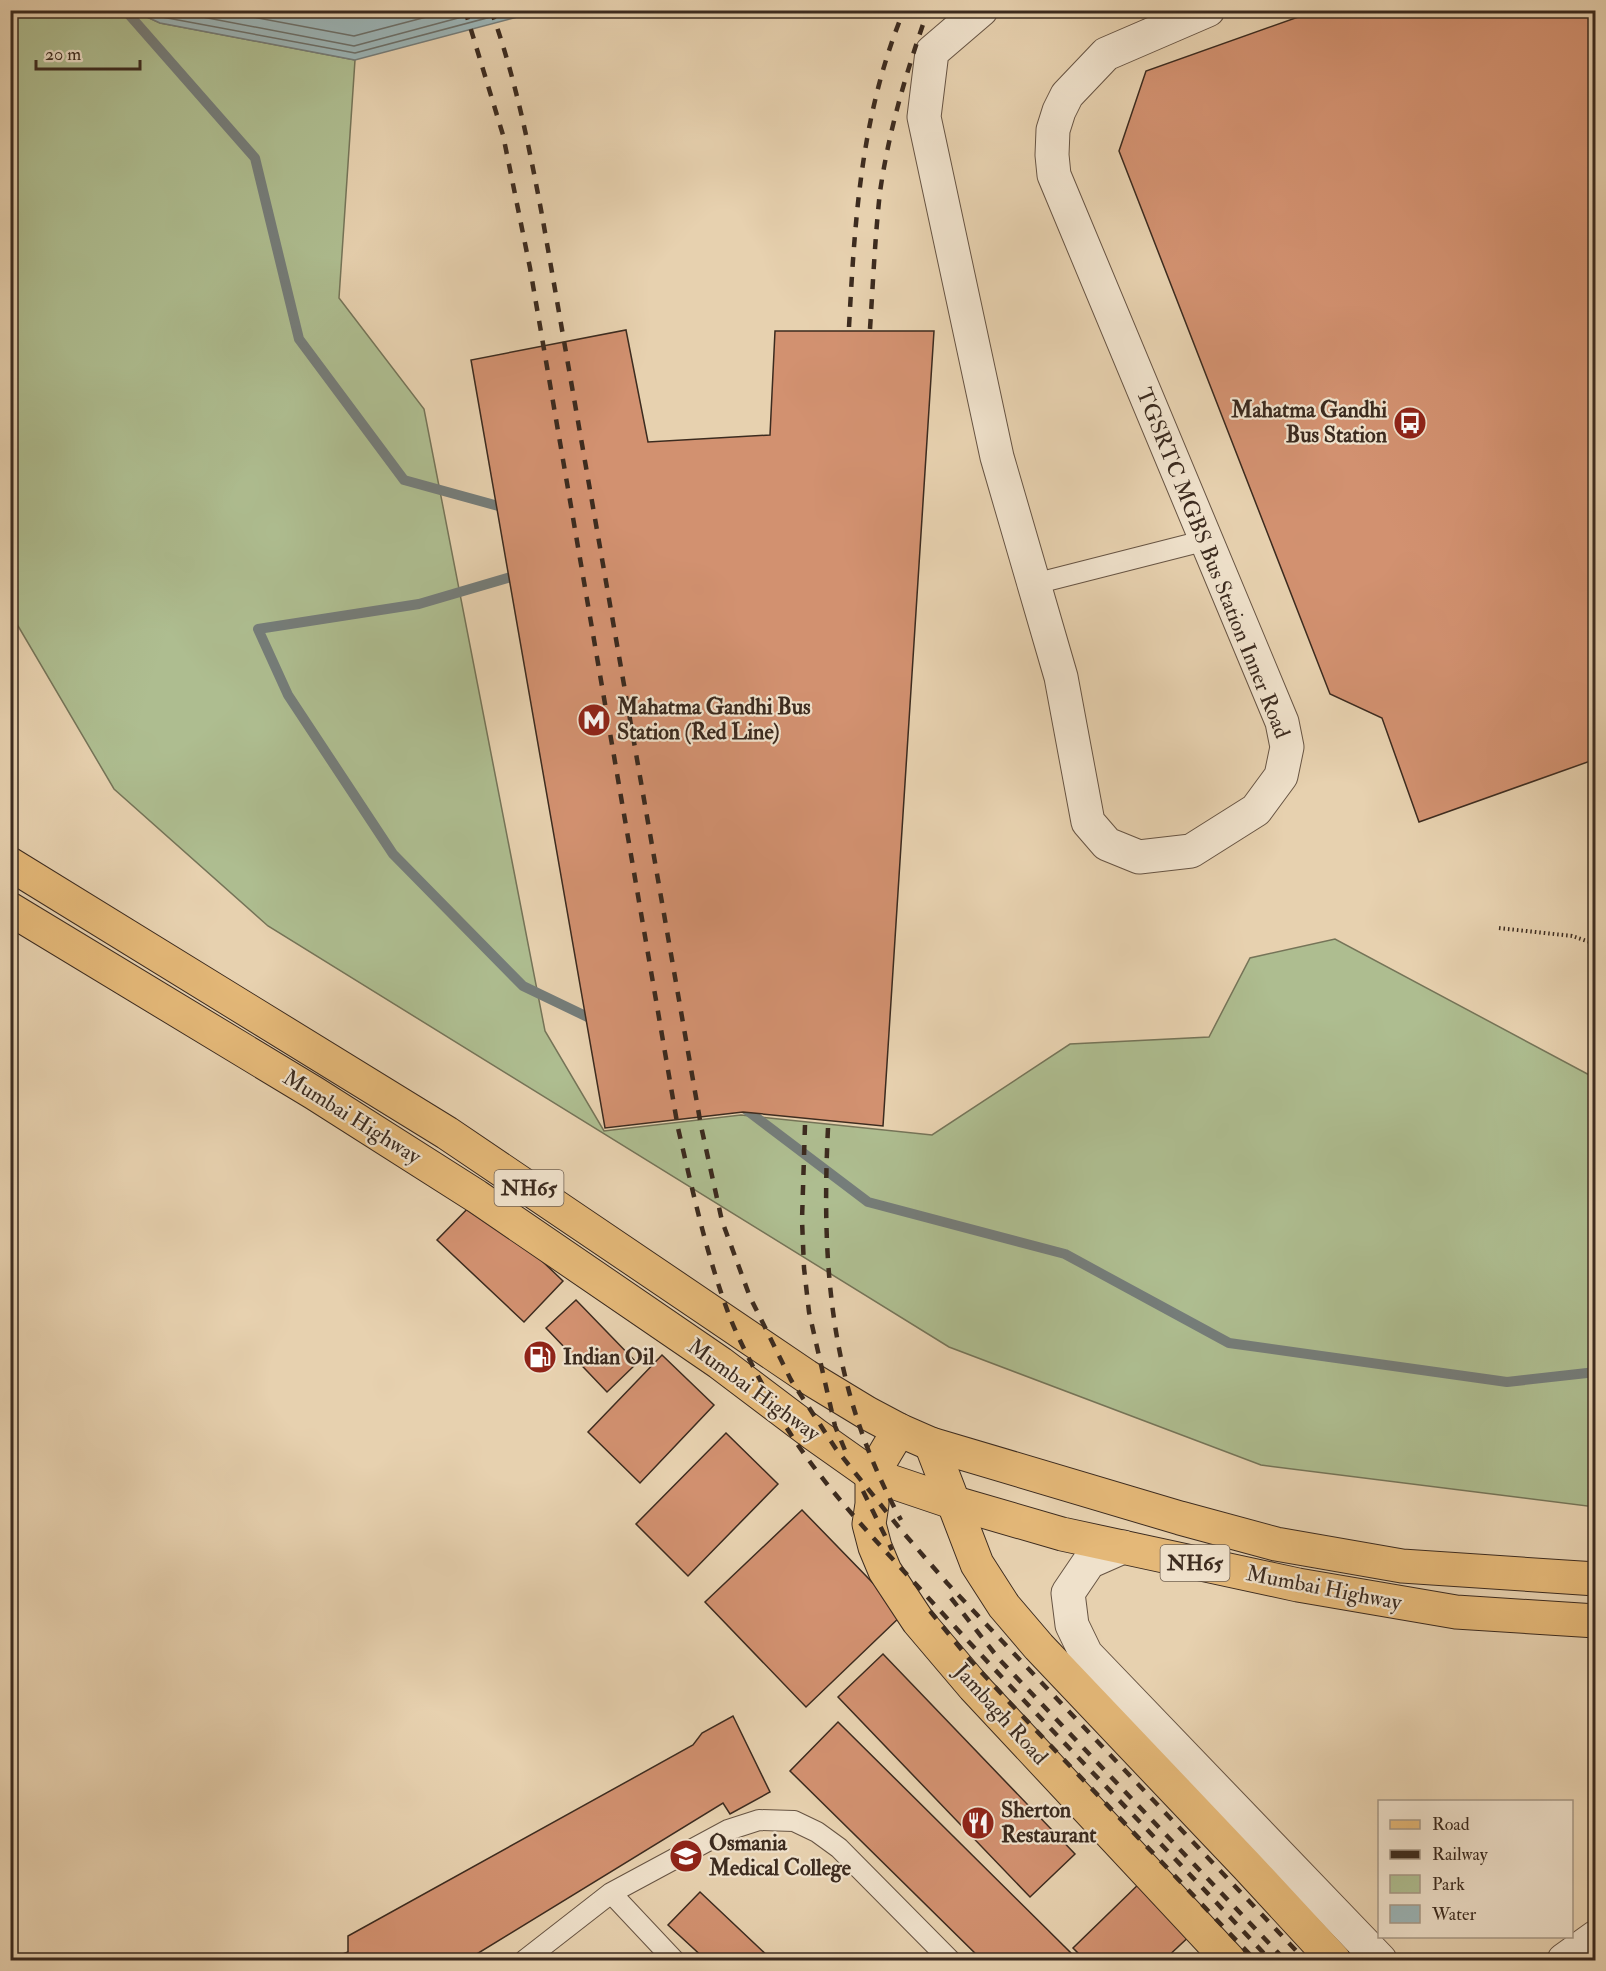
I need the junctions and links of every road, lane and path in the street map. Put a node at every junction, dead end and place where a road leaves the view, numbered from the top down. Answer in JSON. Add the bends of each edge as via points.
{"nodes":[{"id":1,"x":981,"y":10,"type":"edge"},
{"id":2,"x":1208,"y":10,"type":"edge"},
{"id":3,"x":1207,"y":540,"type":"junction"},
{"id":4,"x":1034,"y":584,"type":"junction"},
{"id":5,"x":10,"y":864,"type":"edge"},
{"id":6,"x":10,"y":909,"type":"edge"},
{"id":7,"x":1499,"y":928,"type":"dead end"},
{"id":8,"x":1596,"y":944,"type":"edge"},
{"id":9,"x":899,"y":1430,"type":"junction"},
{"id":10,"x":931,"y":1444,"type":"junction"},
{"id":11,"x":872,"y":1475,"type":"junction"},
{"id":12,"x":952,"y":1502,"type":"junction"},
{"id":13,"x":1124,"y":1548,"type":"junction"},
{"id":14,"x":1596,"y":1579,"type":"edge"},
{"id":15,"x":1596,"y":1621,"type":"edge"},
{"id":16,"x":610,"y":1893,"type":"junction"},
{"id":17,"x":1596,"y":1937,"type":"edge"},
{"id":18,"x":525,"y":1960,"type":"edge"},
{"id":19,"x":674,"y":1960,"type":"edge"},
{"id":20,"x":950,"y":1960,"type":"edge"},
{"id":21,"x":1229,"y":1960,"type":"edge"},
{"id":22,"x":1334,"y":1960,"type":"edge"},
{"id":23,"x":1380,"y":1960,"type":"edge"},
{"id":24,"x":1564,"y":1960,"type":"edge"}],
"edges":[{"from":1,"to":4,"type":"street","name":"TGSRTC MGBS Bus Station Inner Road","via":[[932,52],[924,117],[997,457]]},
{"from":2,"to":3,"type":"street","name":"TGSRTC MGBS Bus Station Inner Road","via":[[1106,54],[1067,95],[1053,130],[1052,155],[1054,175]]},
{"from":3,"to":4,"type":"lane"},
{"from":3,"to":4,"type":"street","name":"TGSRTC MGBS Bus Station Inner Road","via":[[1282,722],[1287,747],[1281,776],[1256,810],[1191,851],[1139,857],[1107,844],[1088,822],[1061,677]]},
{"from":5,"to":9,"type":"main road","name":"Mumbai Highway","number":"NH65","via":[[447,1133],[806,1376]]},
{"from":6,"to":11,"type":"main road","name":"Mumbai Highway","number":"NH65","via":[[476,1196],[720,1364]]},
{"from":7,"to":8,"type":"path","via":[[1572,936]]},
{"from":9,"to":10,"type":"main road","name":"Mumbai Highway","number":"NH65"},
{"from":9,"to":11,"type":"main road"},
{"from":10,"to":12,"type":"main road"},
{"from":10,"to":14,"type":"main road","name":"Mumbai Highway","number":"NH65","via":[[1276,1544],[1402,1566]]},
{"from":11,"to":12,"type":"main road","name":"Mumbai Highway","number":"NH65"},
{"from":11,"to":21,"type":"main road","name":"Jambagh Road","via":[[869,1524],[875,1547],[885,1571],[918,1621]]},
{"from":12,"to":13,"type":"main road","name":"Mumbai Highway","number":"NH65"},
{"from":12,"to":22,"type":"main road","via":[[977,1564],[1004,1606]]},
{"from":13,"to":15,"type":"main road","name":"Mumbai Highway","number":"NH65","via":[[1298,1586],[1456,1612]]},
{"from":13,"to":23,"type":"street","via":[[1089,1562],[1068,1593],[1072,1625],[1086,1654]]},
{"from":16,"to":18,"type":"lane"},
{"from":16,"to":19,"type":"lane"},
{"from":16,"to":20,"type":"lane","via":[[728,1830],[759,1820],[794,1821],[839,1848]]},
{"from":17,"to":24,"type":"street"}]}
